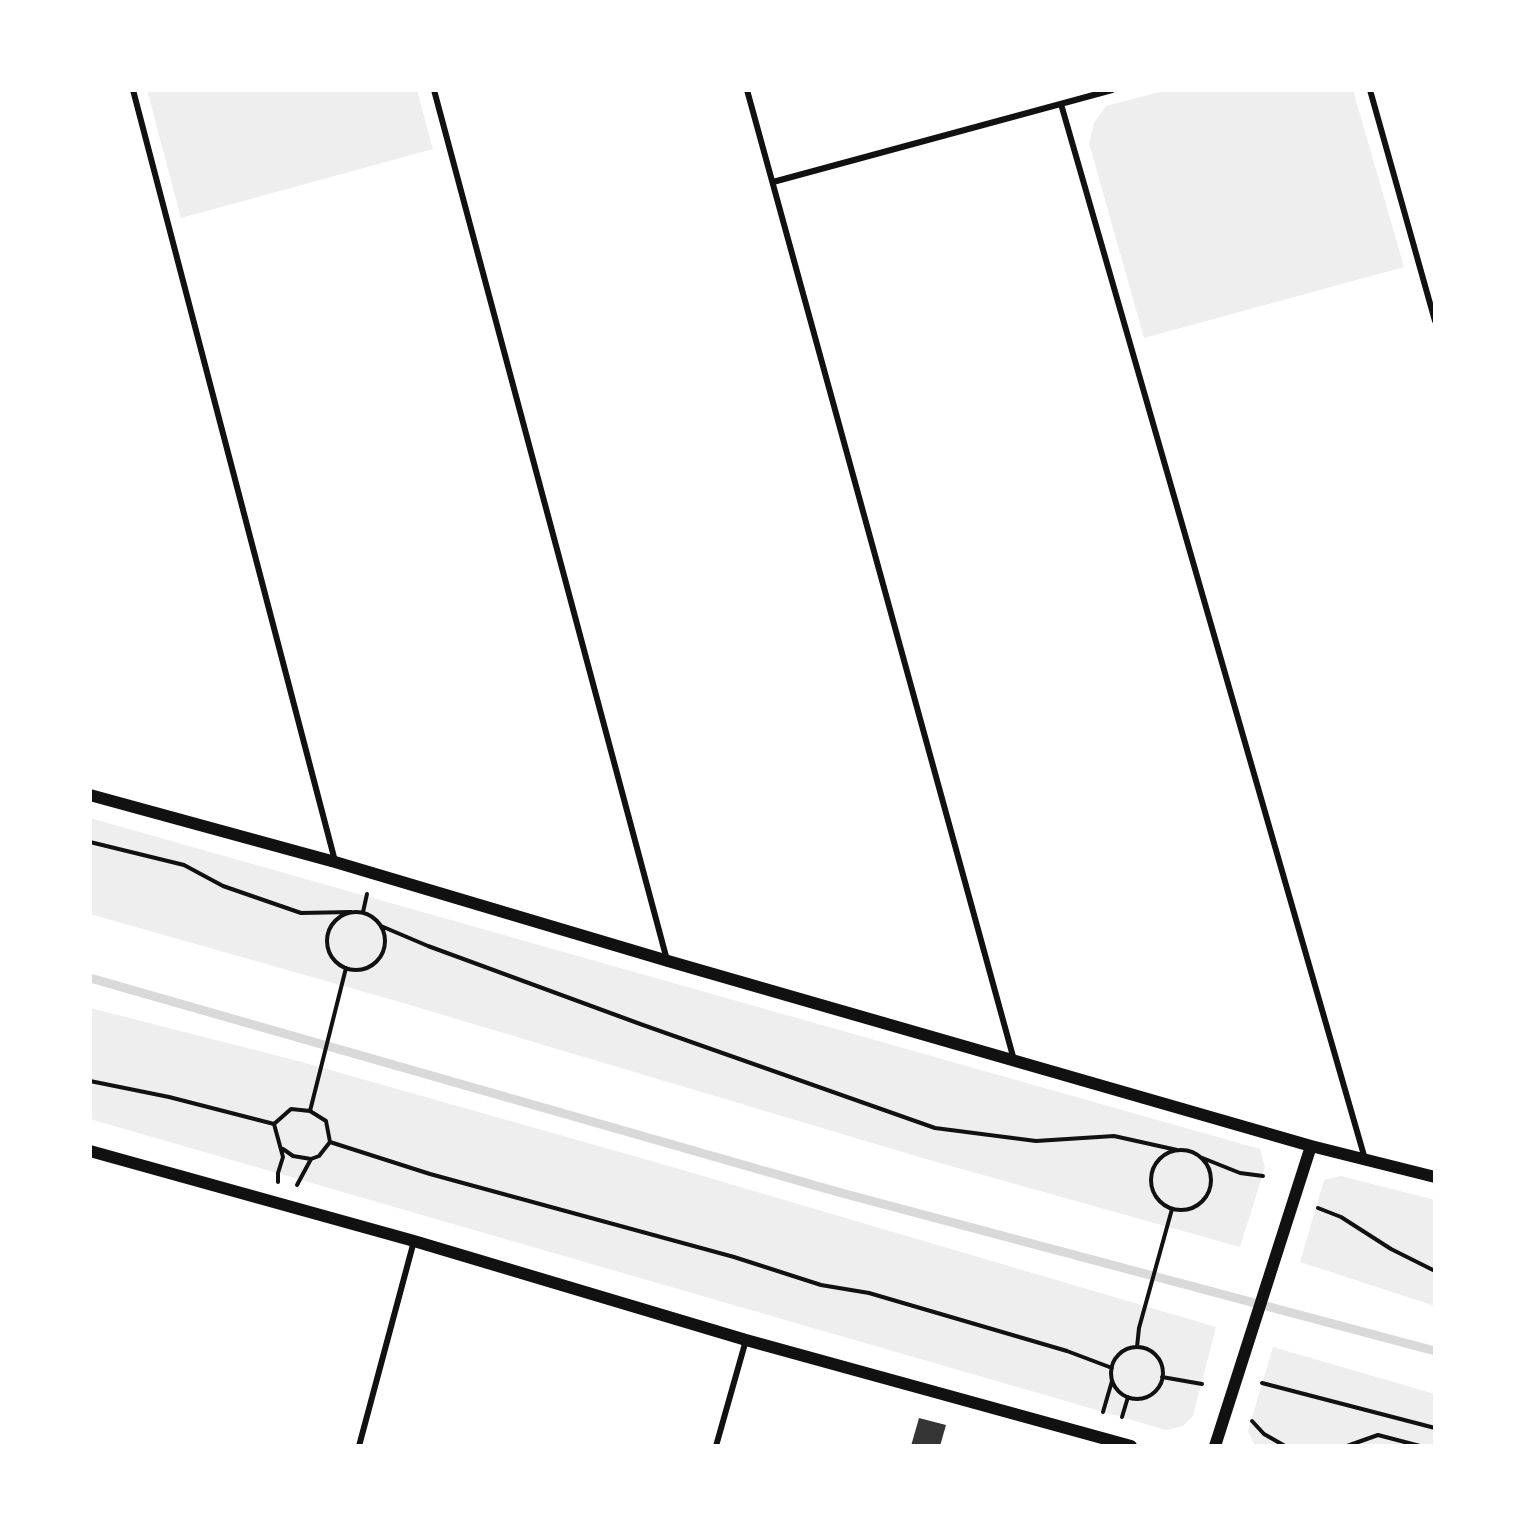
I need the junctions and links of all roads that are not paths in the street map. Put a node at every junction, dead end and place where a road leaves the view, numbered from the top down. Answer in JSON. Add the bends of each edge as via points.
{"nodes":[{"id":1,"x":133,"y":90,"type":"edge"},
{"id":2,"x":434,"y":90,"type":"edge"},
{"id":3,"x":747,"y":90,"type":"edge"},
{"id":4,"x":1112,"y":90,"type":"edge"},
{"id":5,"x":1370,"y":90,"type":"edge"},
{"id":6,"x":1061,"y":104,"type":"junction"},
{"id":7,"x":772,"y":182,"type":"junction"},
{"id":8,"x":1435,"y":321,"type":"edge"},
{"id":9,"x":90,"y":795,"type":"edge"},
{"id":10,"x":336,"y":862,"type":"junction"},
{"id":11,"x":668,"y":961,"type":"junction"},
{"id":12,"x":1014,"y":1061,"type":"junction"},
{"id":13,"x":1311,"y":1146,"type":"junction"},
{"id":14,"x":90,"y":1151,"type":"edge"},
{"id":15,"x":1365,"y":1159,"type":"junction"},
{"id":16,"x":1435,"y":1177,"type":"edge"},
{"id":17,"x":414,"y":1241,"type":"junction"},
{"id":18,"x":746,"y":1340,"type":"junction"},
{"id":19,"x":1108,"y":1443,"type":"edge"},
{"id":20,"x":359,"y":1446,"type":"edge"},
{"id":21,"x":716,"y":1446,"type":"edge"},
{"id":22,"x":1131,"y":1446,"type":"edge"},
{"id":23,"x":1215,"y":1446,"type":"edge"}],
"edges":[{"from":1,"to":10,"type":"street"},
{"from":2,"to":11,"type":"street"},
{"from":3,"to":7,"type":"street"},
{"from":4,"to":6,"type":"street"},
{"from":5,"to":8,"type":"street"},
{"from":6,"to":7,"type":"street"},
{"from":6,"to":15,"type":"street"},
{"from":7,"to":12,"type":"street"},
{"from":9,"to":10,"type":"main road"},
{"from":10,"to":11,"type":"main road"},
{"from":11,"to":12,"type":"main road"},
{"from":12,"to":13,"type":"main road"},
{"from":13,"to":15,"type":"main road"},
{"from":13,"to":23,"type":"main road"},
{"from":14,"to":17,"type":"main road"},
{"from":15,"to":16,"type":"main road"},
{"from":17,"to":18,"type":"main road"},
{"from":17,"to":20,"type":"street"},
{"from":18,"to":19,"type":"main road"},
{"from":18,"to":21,"type":"street"},
{"from":19,"to":22,"type":"main road"}]}
